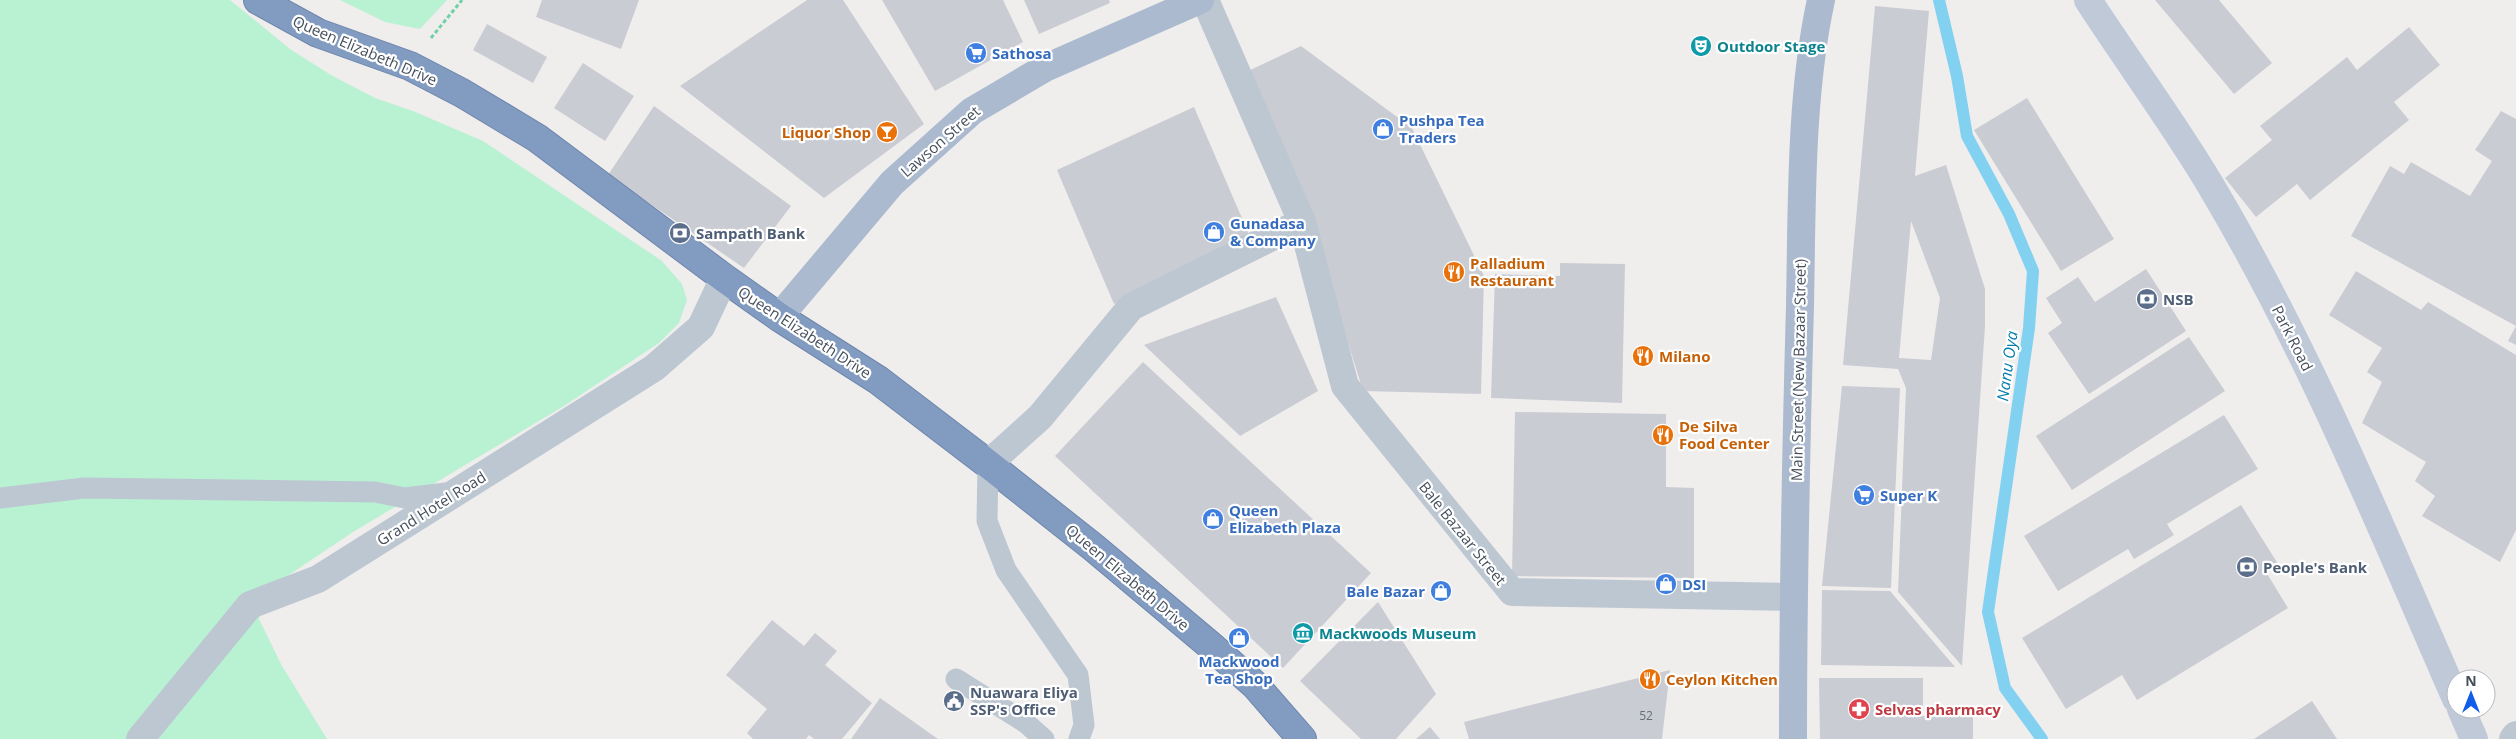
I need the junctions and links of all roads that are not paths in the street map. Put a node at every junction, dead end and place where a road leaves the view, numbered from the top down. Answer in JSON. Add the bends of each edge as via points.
{"nodes":[{"id":1,"x":258,"y":0,"type":"edge"},
{"id":2,"x":1200,"y":0,"type":"edge"},
{"id":3,"x":1205,"y":0,"type":"edge"},
{"id":4,"x":1821,"y":0,"type":"edge"},
{"id":5,"x":2088,"y":0,"type":"edge"},
{"id":6,"x":1302,"y":222,"type":"junction"},
{"id":7,"x":724,"y":278,"type":"junction"},
{"id":8,"x":779,"y":317,"type":"junction"},
{"id":9,"x":988,"y":464,"type":"junction"},
{"id":10,"x":457,"y":492,"type":"junction"},
{"id":11,"x":0,"y":498,"type":"edge"},
{"id":12,"x":1793,"y":596,"type":"junction"},
{"id":13,"x":2446,"y":675,"type":"edge"},
{"id":14,"x":956,"y":679,"type":"dead end"},
{"id":15,"x":2465,"y":719,"type":"edge"},
{"id":16,"x":2516,"y":734,"type":"edge"},
{"id":17,"x":140,"y":739,"type":"edge"},
{"id":18,"x":1044,"y":739,"type":"edge"},
{"id":19,"x":1079,"y":739,"type":"edge"},
{"id":20,"x":1302,"y":739,"type":"edge"},
{"id":21,"x":1793,"y":739,"type":"edge"},
{"id":22,"x":2474,"y":739,"type":"edge"},
{"id":23,"x":2513,"y":739,"type":"edge"}],
"edges":[{"from":1,"to":7,"type":"highway","name":"Queen Elizabeth Drive","via":[[318,33],[410,66],[462,93],[537,138]]},
{"from":2,"to":8,"type":"main road","name":"Lawson Street","via":[[1045,68],[972,111],[892,183]]},
{"from":3,"to":6,"type":"street"},
{"from":4,"to":12,"type":"main road","name":"Main Street (New Bazaar Street)","via":[[1808,93],[1803,176]]},
{"from":5,"to":13,"type":"street","name":"Park Road","via":[[2210,185],[2270,294],[2343,442]]},
{"from":6,"to":9,"type":"street","via":[[1131,307],[1040,417]]},
{"from":6,"to":12,"type":"street","name":"Bale Bazaar Street","via":[[1345,386],[1512,592]]},
{"from":7,"to":8,"type":"highway","name":"Queen Elizabeth Drive"},
{"from":7,"to":10,"type":"street","name":"Grand Hotel Road","via":[[701,327],[654,368]]},
{"from":8,"to":9,"type":"highway","name":"Queen Elizabeth Drive","via":[[878,380]]},
{"from":9,"to":19,"type":"lane","via":[[987,521],[1006,570],[1078,675],[1084,725]]},
{"from":9,"to":20,"type":"highway","name":"Queen Elizabeth Drive","via":[[1212,646],[1255,686]]},
{"from":10,"to":11,"type":"lane","via":[[405,498],[374,492],[84,488]]},
{"from":10,"to":17,"type":"street","name":"Grand Hotel Road","via":[[318,579],[250,605]]},
{"from":12,"to":21,"type":"main road","name":"Main Street (New Bazaar Street)"},
{"from":14,"to":18,"type":"lane","via":[[1026,723]]},
{"from":15,"to":22,"type":"street"},
{"from":16,"to":23,"type":"street"}]}
